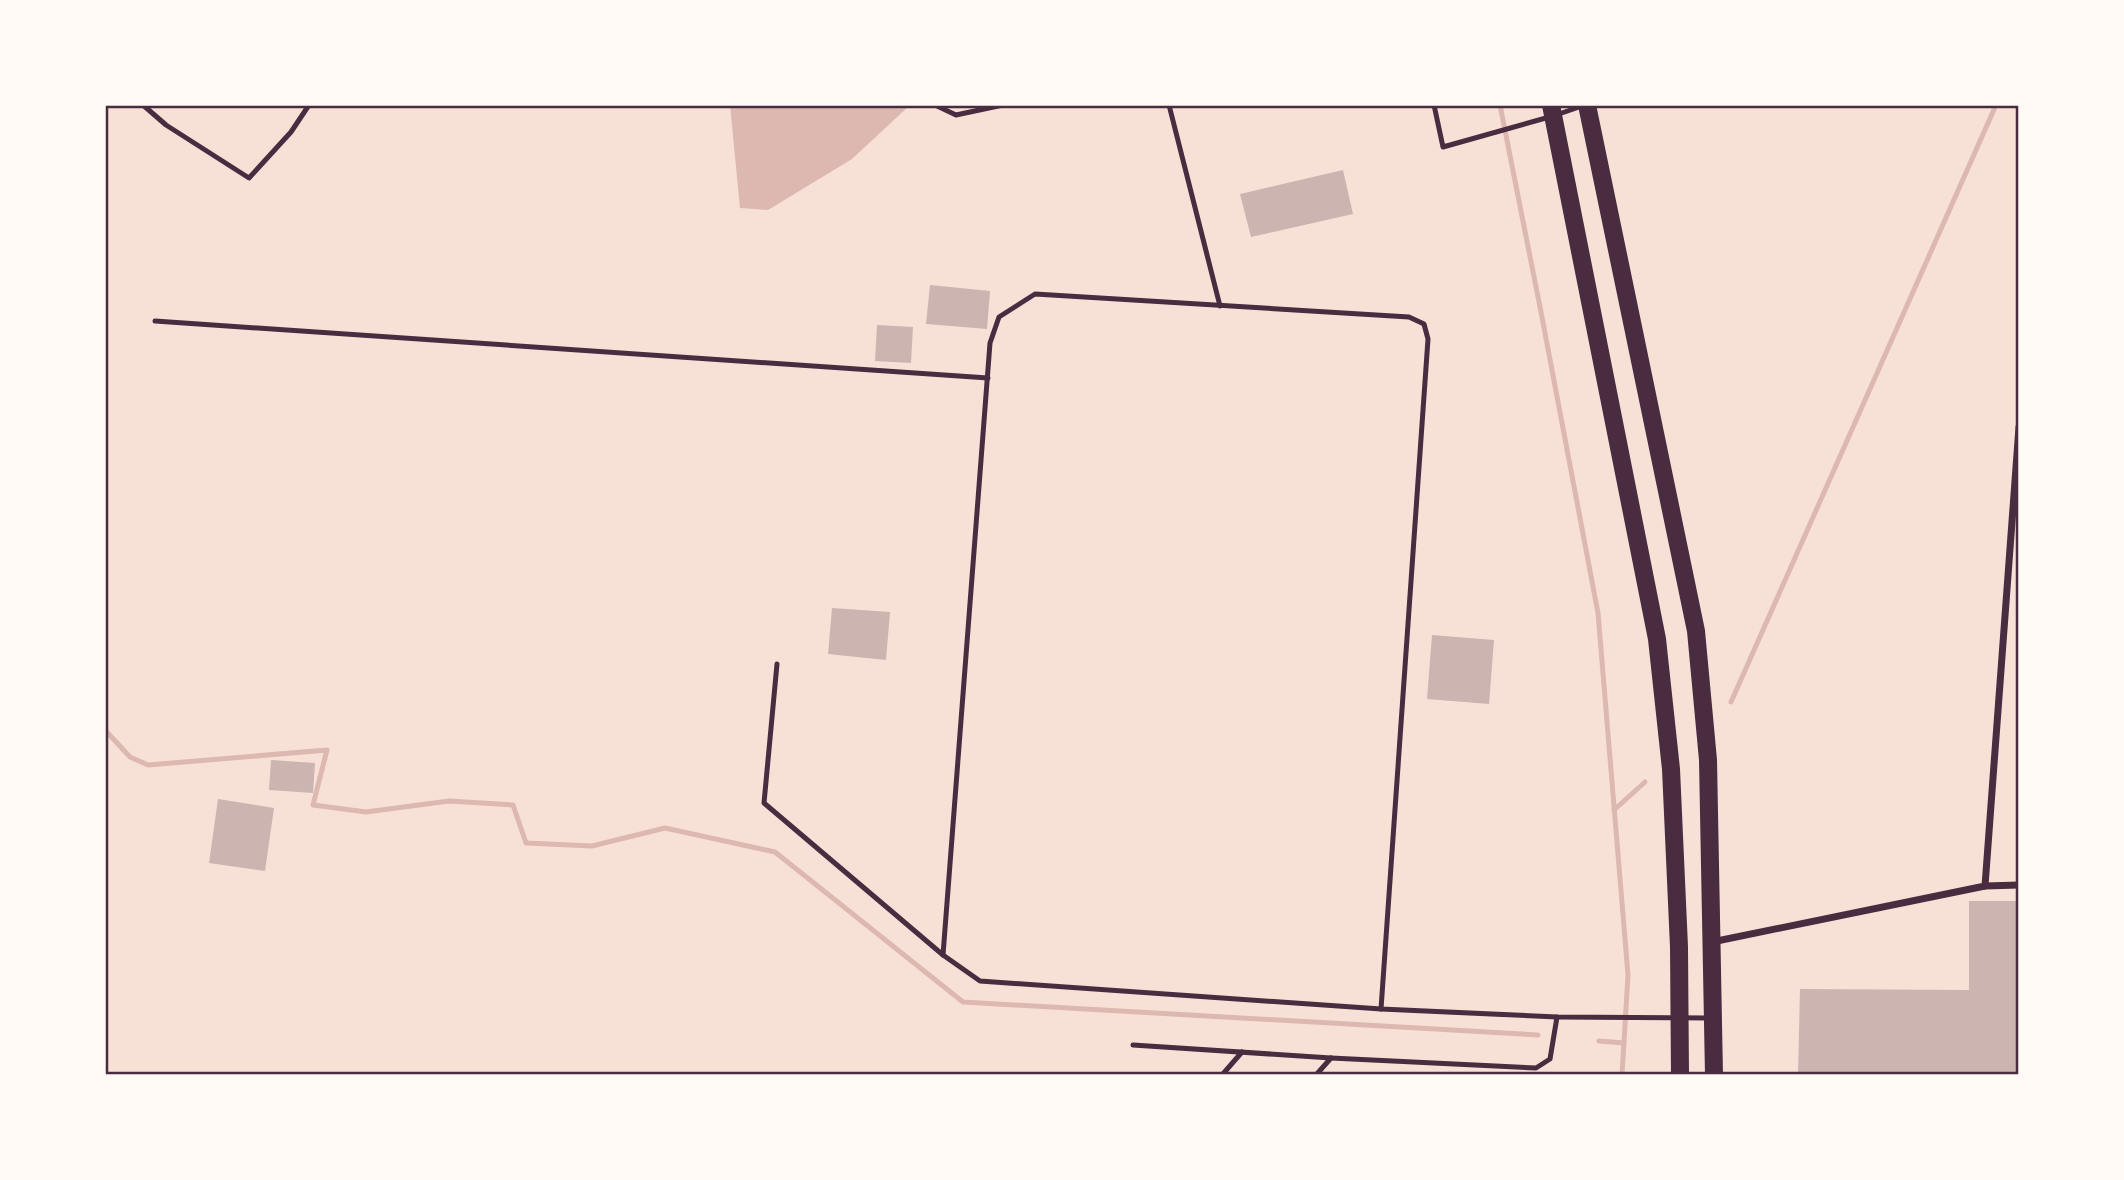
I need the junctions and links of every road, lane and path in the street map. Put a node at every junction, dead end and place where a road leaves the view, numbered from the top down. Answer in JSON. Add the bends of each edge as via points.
{"nodes":[{"id":1,"x":143,"y":105,"type":"edge"},
{"id":2,"x":309,"y":105,"type":"edge"},
{"id":3,"x":935,"y":105,"type":"edge"},
{"id":4,"x":1003,"y":105,"type":"edge"},
{"id":5,"x":1170,"y":105,"type":"edge"},
{"id":6,"x":1434,"y":105,"type":"edge"},
{"id":7,"x":1586,"y":105,"type":"edge"},
{"id":8,"x":1552,"y":110,"type":"edge"},
{"id":9,"x":1220,"y":306,"type":"junction"},
{"id":10,"x":155,"y":320,"type":"dead end"},
{"id":11,"x":988,"y":379,"type":"junction"},
{"id":12,"x":2019,"y":427,"type":"edge"},
{"id":13,"x":777,"y":664,"type":"dead end"},
{"id":14,"x":2019,"y":885,"type":"edge"},
{"id":15,"x":1985,"y":886,"type":"junction"},
{"id":16,"x":1712,"y":942,"type":"junction"},
{"id":17,"x":943,"y":955,"type":"junction"},
{"id":18,"x":1381,"y":1009,"type":"junction"},
{"id":19,"x":1557,"y":1017,"type":"junction"},
{"id":20,"x":1672,"y":1017,"type":"junction"},
{"id":21,"x":1713,"y":1018,"type":"junction"},
{"id":22,"x":1133,"y":1045,"type":"dead end"},
{"id":23,"x":1242,"y":1052,"type":"junction"},
{"id":24,"x":1331,"y":1058,"type":"junction"},
{"id":25,"x":1222,"y":1075,"type":"edge"},
{"id":26,"x":1316,"y":1075,"type":"edge"},
{"id":27,"x":1680,"y":1075,"type":"edge"},
{"id":28,"x":1714,"y":1075,"type":"edge"}],
"edges":[{"from":1,"to":2,"type":"lane","via":[[249,178]]},
{"from":3,"to":4,"type":"lane","via":[[956,115]]},
{"from":5,"to":9,"type":"lane"},
{"from":6,"to":8,"type":"lane","via":[[1443,147],[1531,121]]},
{"from":7,"to":8,"type":"lane"},
{"from":7,"to":16,"type":"main road","via":[[1696,631],[1708,760]]},
{"from":8,"to":20,"type":"main road","via":[[1657,639],[1671,769],[1679,947]]},
{"from":9,"to":11,"type":"lane","via":[[1035,294],[999,317],[990,343]]},
{"from":9,"to":18,"type":"lane","via":[[1409,317],[1424,324],[1428,339]]},
{"from":10,"to":11,"type":"lane"},
{"from":11,"to":17,"type":"lane"},
{"from":12,"to":15,"type":"street"},
{"from":13,"to":17,"type":"lane","via":[[764,803]]},
{"from":14,"to":15,"type":"street"},
{"from":15,"to":16,"type":"street"},
{"from":16,"to":21,"type":"main road"},
{"from":17,"to":18,"type":"lane","via":[[980,981]]},
{"from":18,"to":19,"type":"lane"},
{"from":19,"to":20,"type":"lane"},
{"from":19,"to":24,"type":"lane","via":[[1550,1059],[1536,1069]]},
{"from":20,"to":21,"type":"lane"},
{"from":20,"to":27,"type":"main road"},
{"from":21,"to":28,"type":"main road"},
{"from":22,"to":23,"type":"lane"},
{"from":23,"to":24,"type":"lane"},
{"from":23,"to":25,"type":"lane"},
{"from":24,"to":26,"type":"lane"}]}
